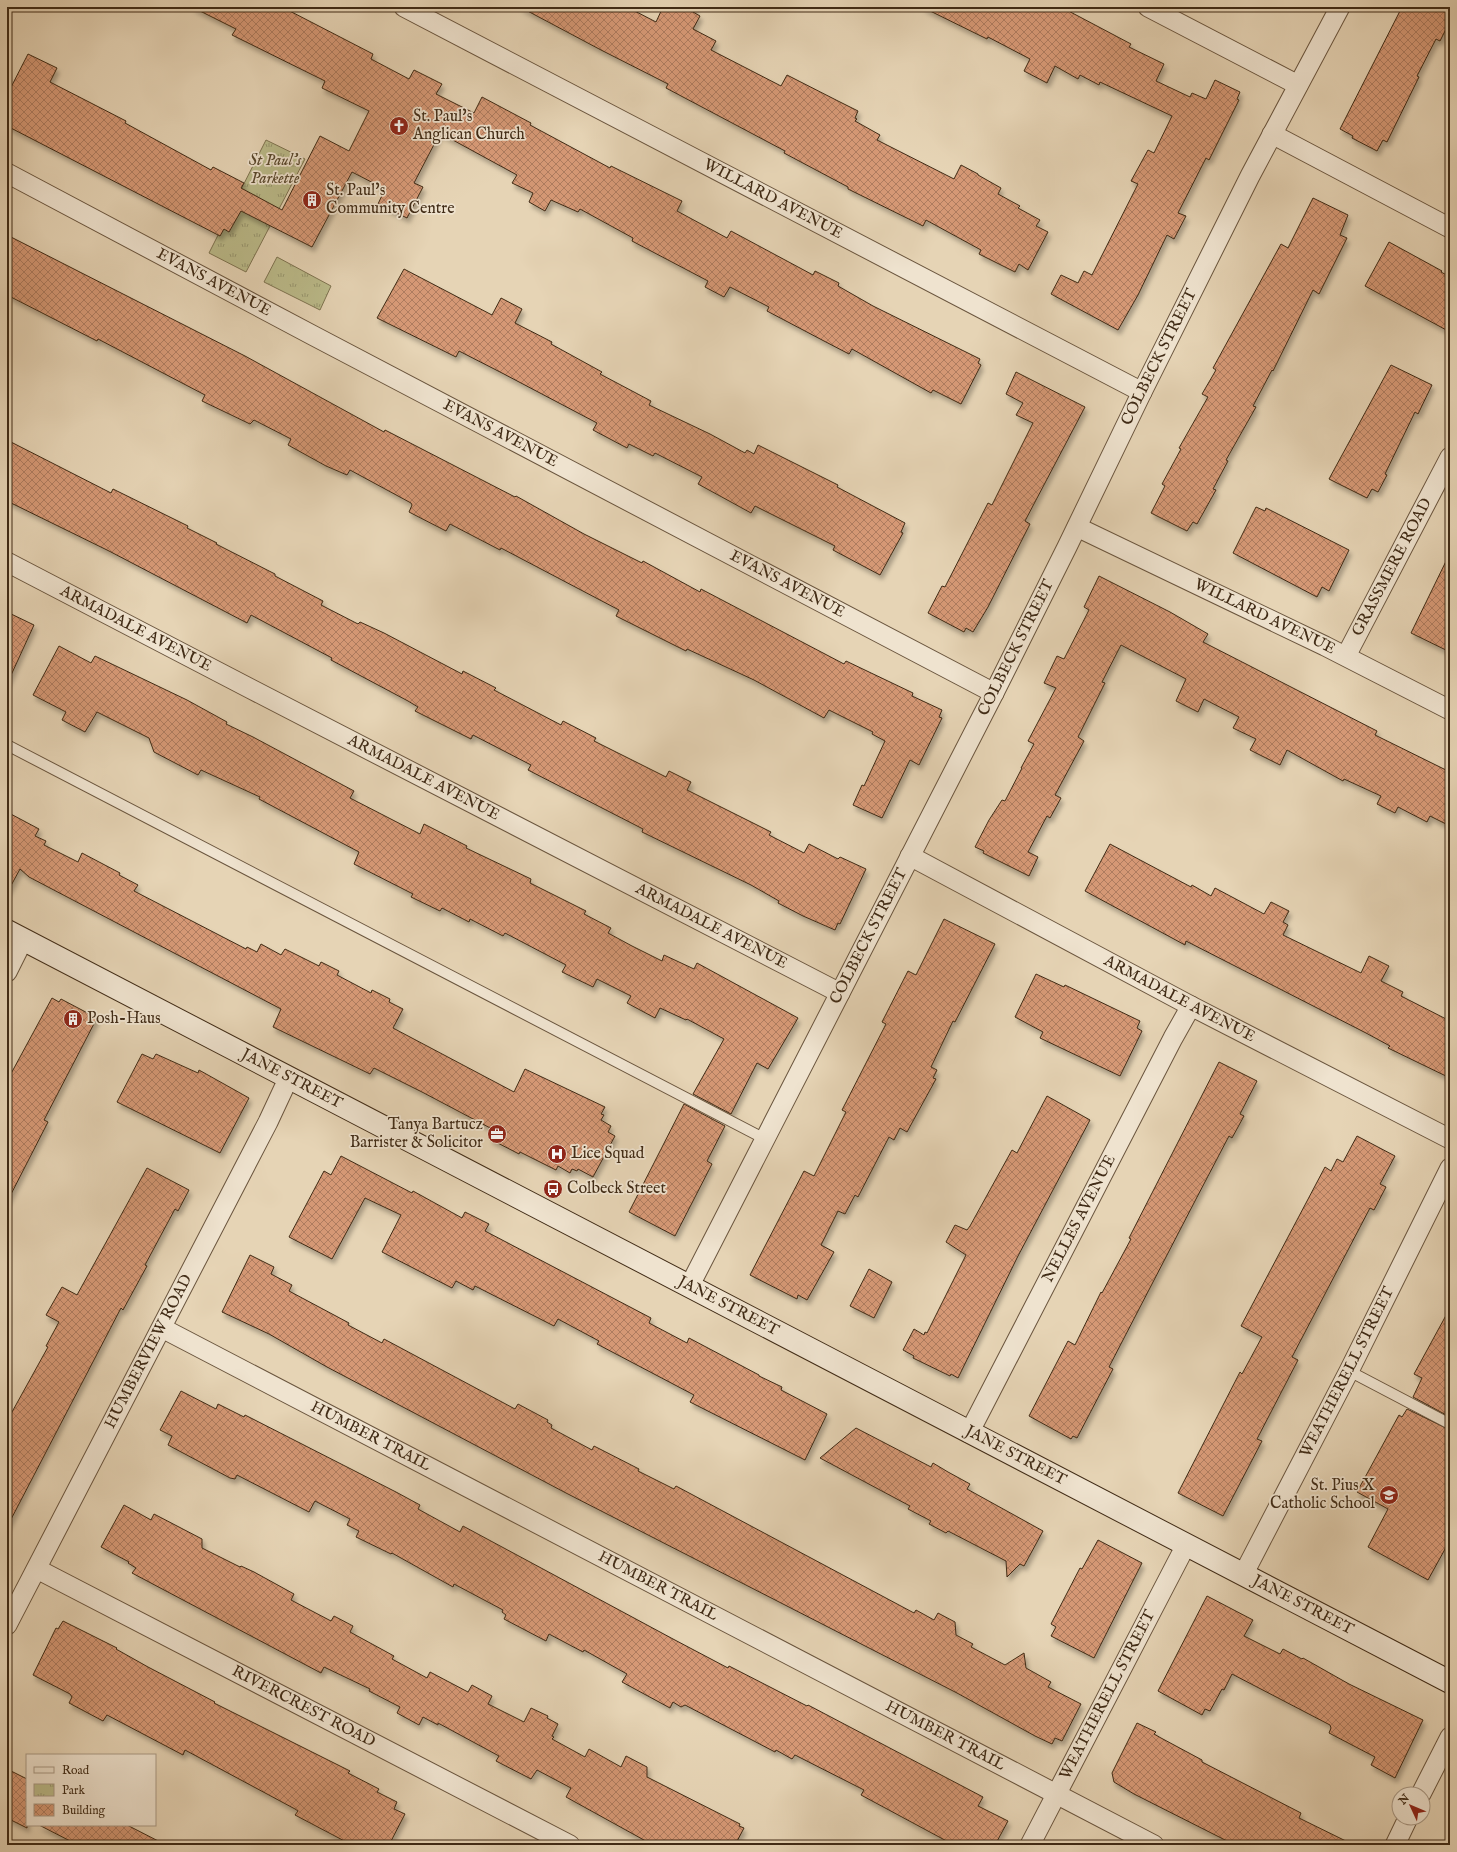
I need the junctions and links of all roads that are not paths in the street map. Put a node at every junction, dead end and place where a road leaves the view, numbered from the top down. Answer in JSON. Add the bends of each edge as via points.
{"nodes":[{"id":1,"x":404,"y":7,"type":"edge"},
{"id":2,"x":1148,"y":7,"type":"edge"},
{"id":3,"x":1340,"y":7,"type":"edge"},
{"id":4,"x":1298,"y":85,"type":"junction"},
{"id":5,"x":1272,"y":134,"type":"junction"},
{"id":6,"x":7,"y":173,"type":"edge"},
{"id":7,"x":1450,"y":228,"type":"edge"},
{"id":8,"x":1142,"y":392,"type":"junction"},
{"id":9,"x":1450,"y":457,"type":"edge"},
{"id":10,"x":1077,"y":527,"type":"junction"},
{"id":11,"x":7,"y":562,"type":"edge"},
{"id":12,"x":1346,"y":656,"type":"junction"},
{"id":13,"x":994,"y":693,"type":"junction"},
{"id":14,"x":1450,"y":710,"type":"edge"},
{"id":15,"x":7,"y":745,"type":"edge"},
{"id":16,"x":910,"y":856,"type":"junction"},
{"id":17,"x":15,"y":936,"type":"edge"},
{"id":18,"x":7,"y":972,"type":"edge"},
{"id":19,"x":840,"y":993,"type":"junction"},
{"id":20,"x":1191,"y":1006,"type":"junction"},
{"id":21,"x":289,"y":1077,"type":"junction"},
{"id":22,"x":765,"y":1139,"type":"junction"},
{"id":23,"x":1450,"y":1139,"type":"edge"},
{"id":24,"x":1450,"y":1168,"type":"edge"},
{"id":25,"x":689,"y":1287,"type":"junction"},
{"id":26,"x":162,"y":1328,"type":"junction"},
{"id":27,"x":1349,"y":1371,"type":"junction"},
{"id":28,"x":1450,"y":1424,"type":"edge"},
{"id":29,"x":969,"y":1433,"type":"junction"},
{"id":30,"x":1186,"y":1545,"type":"junction"},
{"id":31,"x":37,"y":1569,"type":"junction"},
{"id":32,"x":1243,"y":1575,"type":"junction"},
{"id":33,"x":7,"y":1625,"type":"edge"},
{"id":34,"x":1450,"y":1682,"type":"edge"},
{"id":35,"x":1450,"y":1738,"type":"edge"},
{"id":36,"x":1425,"y":1786,"type":"edge"},
{"id":37,"x":1056,"y":1794,"type":"junction"},
{"id":38,"x":1404,"y":1826,"type":"edge"},
{"id":39,"x":570,"y":1845,"type":"edge"},
{"id":40,"x":1030,"y":1845,"type":"edge"},
{"id":41,"x":1154,"y":1845,"type":"edge"},
{"id":42,"x":1394,"y":1845,"type":"edge"}],
"edges":[{"from":1,"to":8,"type":"street","name":"WILLARD AVENUE"},
{"from":2,"to":4,"type":"street"},
{"from":3,"to":4,"type":"street","name":"COLBECK STREET"},
{"from":4,"to":5,"type":"street","name":"COLBECK STREET"},
{"from":5,"to":7,"type":"street"},
{"from":5,"to":8,"type":"street","name":"COLBECK STREET"},
{"from":6,"to":13,"type":"street","name":"EVANS AVENUE"},
{"from":8,"to":10,"type":"street","name":"COLBECK STREET"},
{"from":9,"to":12,"type":"street","name":"GRASSMERE ROAD"},
{"from":10,"to":12,"type":"street","name":"WILLARD AVENUE"},
{"from":10,"to":13,"type":"street","name":"COLBECK STREET"},
{"from":11,"to":19,"type":"street","name":"ARMADALE AVENUE"},
{"from":12,"to":14,"type":"street","name":"WILLARD AVENUE"},
{"from":13,"to":16,"type":"street","name":"COLBECK STREET"},
{"from":15,"to":22,"type":"lane"},
{"from":16,"to":19,"type":"street","name":"COLBECK STREET"},
{"from":16,"to":20,"type":"street","name":"ARMADALE AVENUE"},
{"from":17,"to":18,"type":"street"},
{"from":17,"to":21,"type":"main road","name":"JANE STREET"},
{"from":19,"to":22,"type":"street","name":"COLBECK STREET"},
{"from":20,"to":23,"type":"street","name":"ARMADALE AVENUE"},
{"from":20,"to":29,"type":"street","name":"NELLES AVENUE"},
{"from":21,"to":25,"type":"main road","name":"JANE STREET"},
{"from":21,"to":26,"type":"street","name":"HUMBERVIEW ROAD"},
{"from":22,"to":25,"type":"street","name":"COLBECK STREET"},
{"from":24,"to":27,"type":"street","name":"WEATHERELL STREET"},
{"from":25,"to":29,"type":"main road","name":"JANE STREET"},
{"from":26,"to":31,"type":"street","name":"HUMBERVIEW ROAD"},
{"from":26,"to":37,"type":"street","name":"HUMBER TRAIL"},
{"from":27,"to":28,"type":"lane"},
{"from":27,"to":32,"type":"street","name":"WEATHERELL STREET"},
{"from":29,"to":30,"type":"main road","name":"JANE STREET"},
{"from":30,"to":32,"type":"main road","name":"JANE STREET"},
{"from":30,"to":37,"type":"street","name":"WEATHERELL STREET"},
{"from":31,"to":33,"type":"street","name":"HUMBERVIEW ROAD"},
{"from":31,"to":39,"type":"street","name":"RIVERCREST ROAD"},
{"from":32,"to":34,"type":"main road","name":"JANE STREET"},
{"from":35,"to":36,"type":"street"},
{"from":37,"to":40,"type":"street","name":"WEATHERELL STREET"},
{"from":37,"to":41,"type":"street","name":"HUMBER TRAIL"},
{"from":38,"to":42,"type":"street"}]}
